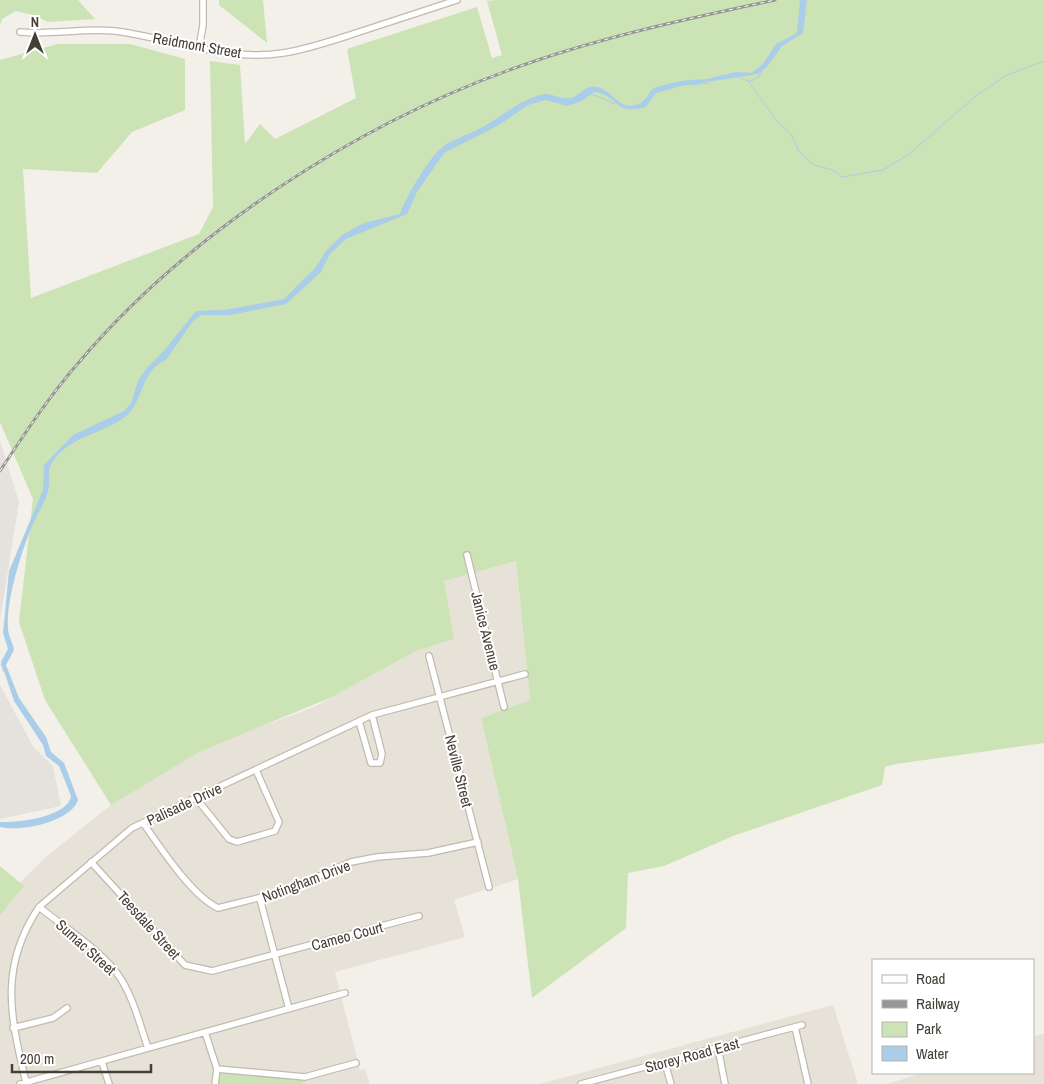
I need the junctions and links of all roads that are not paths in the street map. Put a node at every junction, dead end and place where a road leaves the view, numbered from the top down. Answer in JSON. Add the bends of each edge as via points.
{"nodes":[{"id":1,"x":203,"y":0,"type":"edge"},
{"id":2,"x":457,"y":0,"type":"edge"},
{"id":3,"x":20,"y":32,"type":"dead end"},
{"id":4,"x":199,"y":48,"type":"junction"},
{"id":5,"x":467,"y":555,"type":"dead end"},
{"id":6,"x":429,"y":656,"type":"dead end"},
{"id":7,"x":525,"y":674,"type":"dead end"},
{"id":8,"x":498,"y":681,"type":"junction"},
{"id":9,"x":440,"y":696,"type":"junction"},
{"id":10,"x":504,"y":707,"type":"dead end"},
{"id":11,"x":372,"y":715,"type":"junction"},
{"id":12,"x":359,"y":722,"type":"junction"},
{"id":13,"x":256,"y":770,"type":"junction"},
{"id":14,"x":196,"y":798,"type":"junction"},
{"id":15,"x":143,"y":823,"type":"junction"},
{"id":16,"x":478,"y":842,"type":"junction"},
{"id":17,"x":91,"y":862,"type":"junction"},
{"id":18,"x":489,"y":887,"type":"dead end"},
{"id":19,"x":260,"y":899,"type":"junction"},
{"id":20,"x":39,"y":907,"type":"junction"},
{"id":21,"x":419,"y":916,"type":"dead end"},
{"id":22,"x":10,"y":950,"type":"dead end"},
{"id":23,"x":275,"y":955,"type":"junction"},
{"id":24,"x":3,"y":988,"type":"dead end"},
{"id":25,"x":345,"y":993,"type":"dead end"},
{"id":26,"x":66,"y":1008,"type":"dead end"},
{"id":27,"x":289,"y":1008,"type":"junction"},
{"id":28,"x":802,"y":1025,"type":"dead end"},
{"id":29,"x":795,"y":1027,"type":"junction"},
{"id":30,"x":13,"y":1028,"type":"junction"},
{"id":31,"x":205,"y":1032,"type":"junction"},
{"id":32,"x":148,"y":1048,"type":"junction"},
{"id":33,"x":718,"y":1048,"type":"junction"},
{"id":34,"x":102,"y":1062,"type":"junction"},
{"id":35,"x":356,"y":1063,"type":"dead end"},
{"id":36,"x":665,"y":1063,"type":"junction"},
{"id":37,"x":217,"y":1069,"type":"junction"},
{"id":38,"x":45,"y":1077,"type":"junction"},
{"id":39,"x":305,"y":1081,"type":"edge"},
{"id":40,"x":23,"y":1083,"type":"edge"},
{"id":41,"x":47,"y":1084,"type":"edge"},
{"id":42,"x":109,"y":1084,"type":"edge"},
{"id":43,"x":215,"y":1084,"type":"edge"},
{"id":44,"x":581,"y":1084,"type":"edge"},
{"id":45,"x":671,"y":1084,"type":"edge"},
{"id":46,"x":725,"y":1084,"type":"edge"},
{"id":47,"x":808,"y":1084,"type":"edge"}],
"edges":[{"from":1,"to":4,"type":"street"},
{"from":2,"to":4,"type":"street","name":"Reidmont Street","via":[[309,48],[252,55]]},
{"from":3,"to":4,"type":"street","name":"Reidmont Street","via":[[113,31]]},
{"from":5,"to":8,"type":"street","name":"Janice Avenue"},
{"from":6,"to":9,"type":"street","name":"Neville Street"},
{"from":7,"to":8,"type":"street","name":"Palisade Drive"},
{"from":8,"to":9,"type":"street","name":"Palisade Drive"},
{"from":8,"to":10,"type":"street","name":"Janice Avenue"},
{"from":9,"to":11,"type":"street","name":"Palisade Drive"},
{"from":9,"to":16,"type":"street","name":"Neville Street"},
{"from":11,"to":12,"type":"street","name":"Palisade Drive"},
{"from":11,"to":12,"type":"street","via":[[382,754],[380,763],[371,763]]},
{"from":12,"to":13,"type":"street","name":"Palisade Drive"},
{"from":13,"to":14,"type":"street","name":"Palisade Drive"},
{"from":13,"to":14,"type":"street","via":[[279,822],[275,831],[237,842],[229,839]]},
{"from":14,"to":15,"type":"street","name":"Palisade Drive"},
{"from":15,"to":17,"type":"street","name":"Palisade Drive","via":[[132,828]]},
{"from":15,"to":19,"type":"street","name":"Notingham Drive","via":[[170,862],[208,904],[218,908]]},
{"from":16,"to":18,"type":"street","name":"Neville Street"},
{"from":16,"to":19,"type":"street","name":"Notingham Drive","via":[[428,853],[351,862],[286,892]]},
{"from":17,"to":20,"type":"street","name":"Palisade Drive"},
{"from":17,"to":23,"type":"street","name":"Teesdale Street","via":[[186,965],[212,971]]},
{"from":19,"to":23,"type":"street"},
{"from":20,"to":22,"type":"street","name":"Palisade Drive"},
{"from":20,"to":32,"type":"street","name":"Sumac Street","via":[[101,957],[120,978]]},
{"from":21,"to":23,"type":"street","name":"Cameo Court"},
{"from":23,"to":27,"type":"street"},
{"from":24,"to":30,"type":"street"},
{"from":25,"to":27,"type":"street"},
{"from":26,"to":30,"type":"street","via":[[53,1018]]},
{"from":27,"to":31,"type":"street"},
{"from":28,"to":29,"type":"street","name":"Storey Road East"},
{"from":29,"to":33,"type":"street","name":"Storey Road East"},
{"from":29,"to":47,"type":"street"},
{"from":30,"to":40,"type":"street"},
{"from":31,"to":32,"type":"street"},
{"from":31,"to":37,"type":"street"},
{"from":32,"to":34,"type":"street"},
{"from":33,"to":36,"type":"street","name":"Storey Road East"},
{"from":33,"to":46,"type":"street"},
{"from":34,"to":38,"type":"street"},
{"from":34,"to":42,"type":"street"},
{"from":35,"to":39,"type":"street"},
{"from":36,"to":44,"type":"street","name":"Storey Road East"},
{"from":36,"to":45,"type":"street"},
{"from":37,"to":39,"type":"street"},
{"from":37,"to":43,"type":"street"},
{"from":38,"to":40,"type":"street"},
{"from":38,"to":41,"type":"street"}]}
